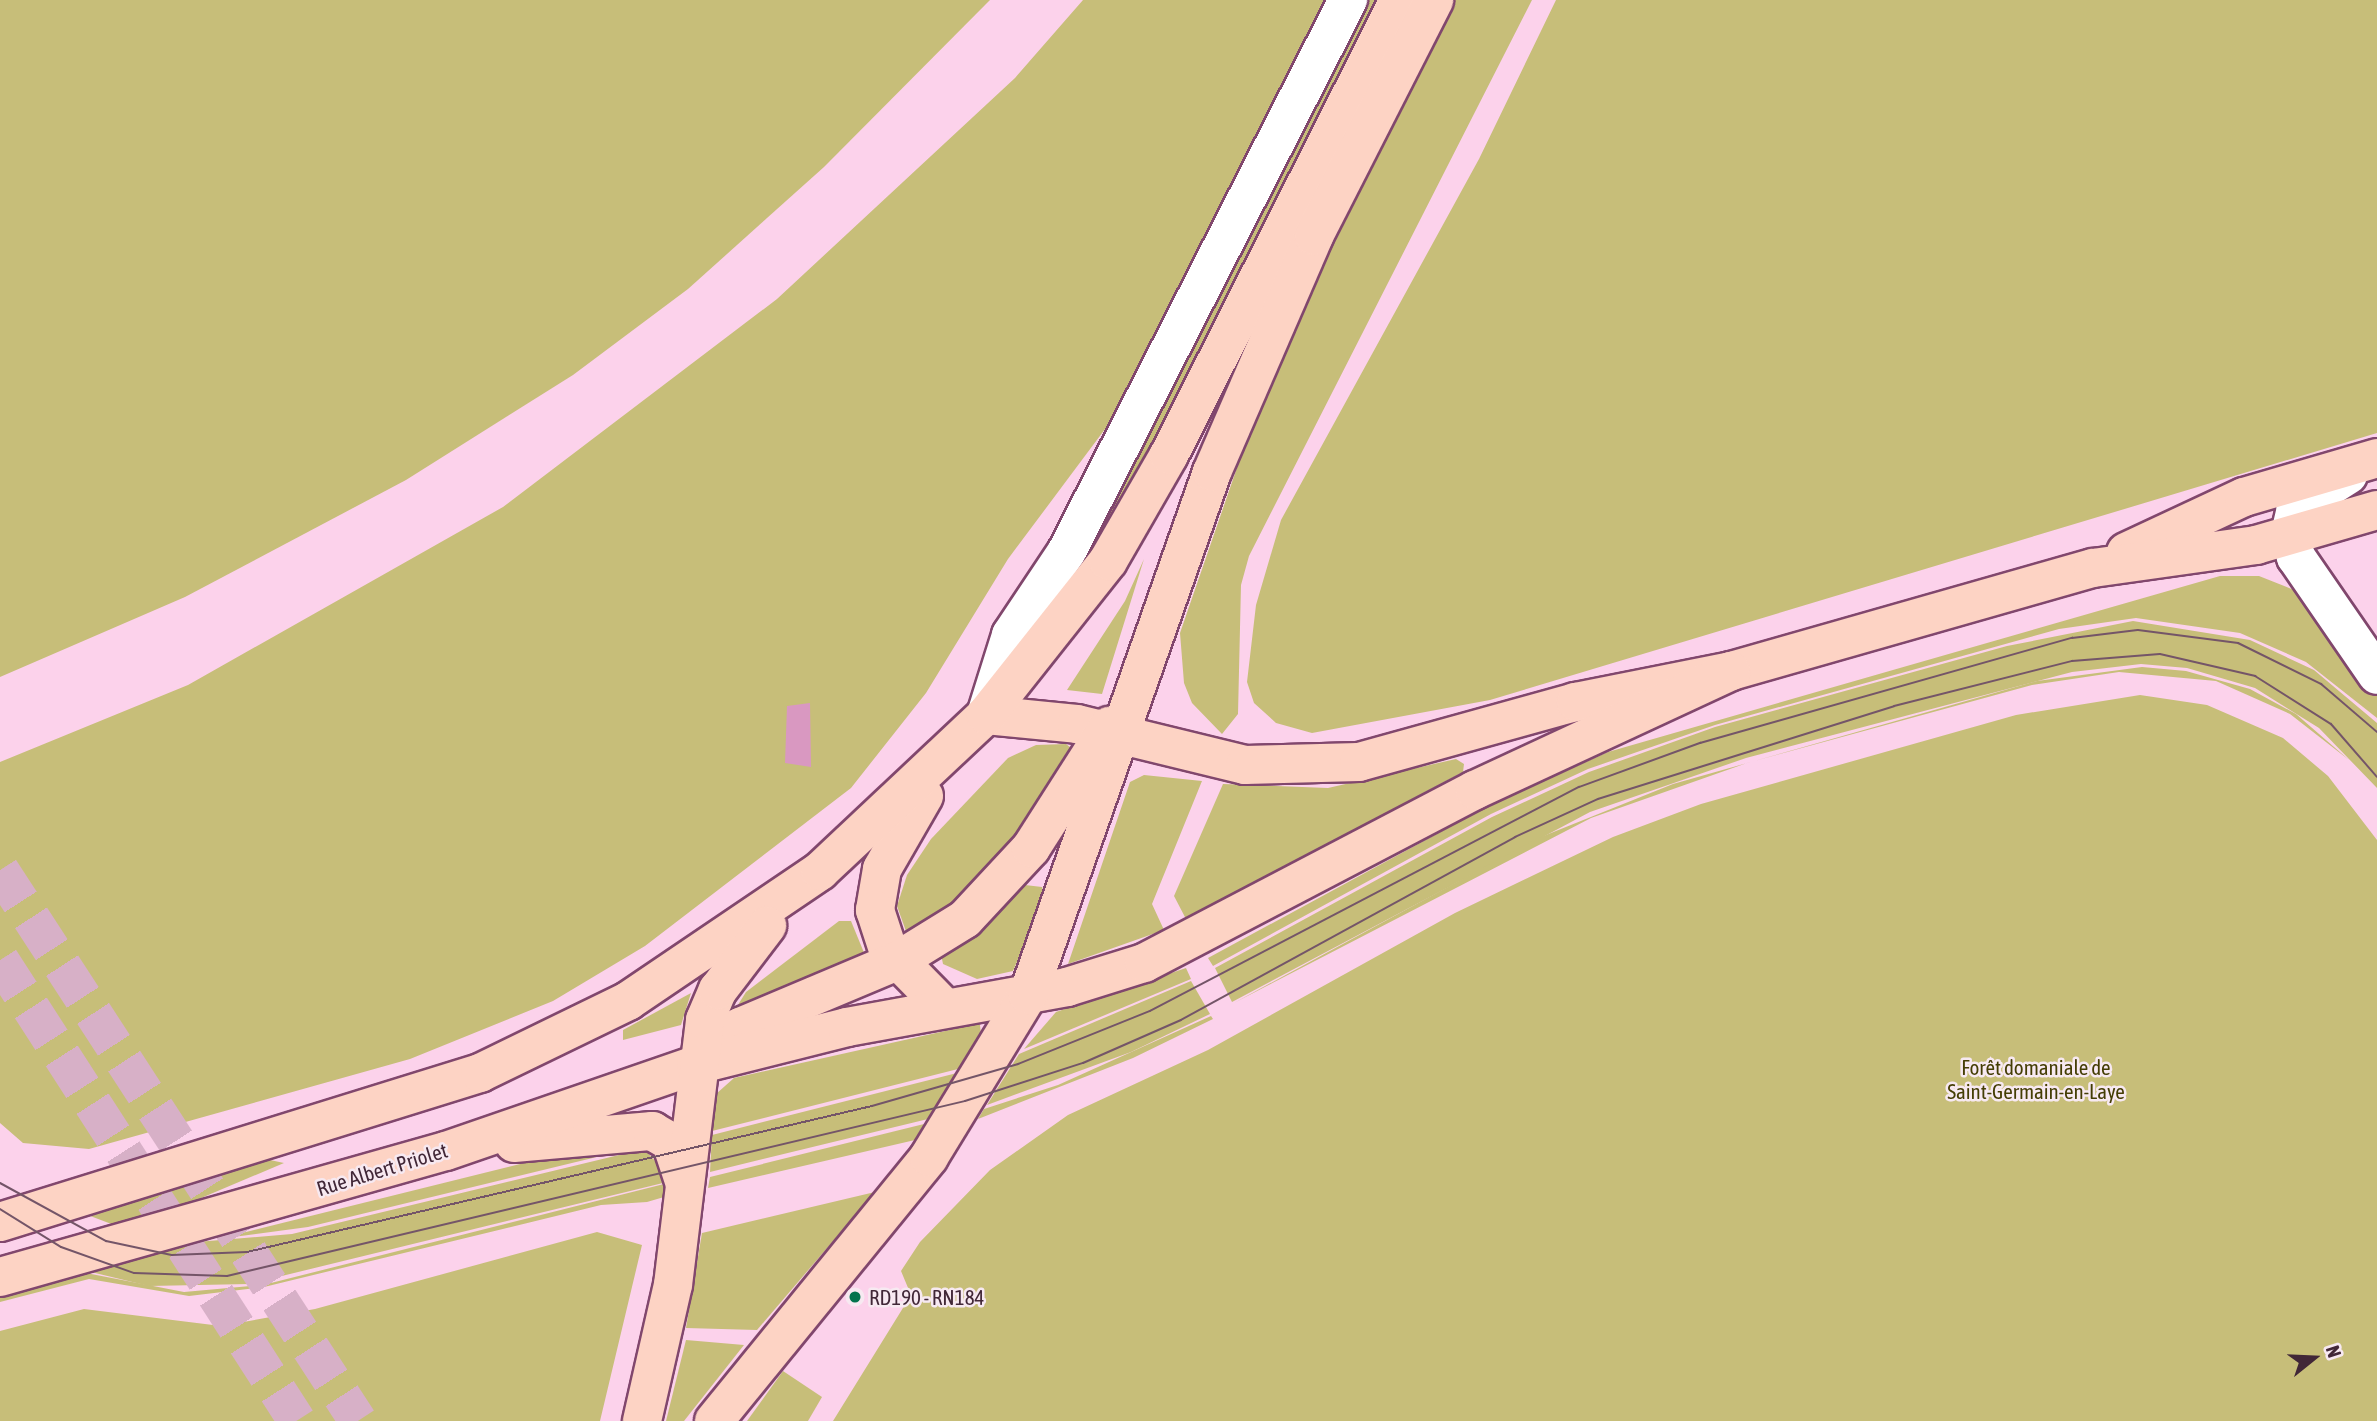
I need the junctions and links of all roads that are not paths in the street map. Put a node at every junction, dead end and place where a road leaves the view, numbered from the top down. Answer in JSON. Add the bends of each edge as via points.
{"nodes":[{"id":1,"x":1348,"y":0,"type":"edge"},
{"id":2,"x":1399,"y":0,"type":"edge"},
{"id":3,"x":1434,"y":0,"type":"edge"},
{"id":4,"x":2377,"y":459,"type":"edge"},
{"id":5,"x":2377,"y":510,"type":"edge"},
{"id":6,"x":2290,"y":536,"type":"junction"},
{"id":7,"x":2093,"y":568,"type":"junction"},
{"id":8,"x":1731,"y":671,"type":"junction"},
{"id":9,"x":2377,"y":675,"type":"edge"},
{"id":10,"x":986,"y":715,"type":"junction"},
{"id":11,"x":1114,"y":733,"type":"junction"},
{"id":12,"x":960,"y":742,"type":"junction"},
{"id":13,"x":794,"y":891,"type":"junction"},
{"id":14,"x":897,"y":961,"type":"junction"},
{"id":15,"x":1028,"y":995,"type":"junction"},
{"id":16,"x":945,"y":1008,"type":"junction"},
{"id":17,"x":696,"y":1065,"type":"junction"},
{"id":18,"x":446,"y":1150,"type":"junction"},
{"id":19,"x":686,"y":1190,"type":"junction"},
{"id":20,"x":0,"y":1222,"type":"edge"},
{"id":21,"x":0,"y":1277,"type":"edge"},
{"id":22,"x":642,"y":1421,"type":"edge"},
{"id":23,"x":714,"y":1421,"type":"edge"}],
"edges":[{"from":1,"to":10,"type":"street","via":[[1067,551],[1010,635]]},
{"from":2,"to":10,"type":"main road","via":[[1133,522],[1077,606]]},
{"from":3,"to":11,"type":"main road","via":[[1270,335],[1212,472]]},
{"from":4,"to":6,"type":"street","via":[[2306,498],[2296,508]]},
{"from":4,"to":7,"type":"main road","via":[[2244,497]]},
{"from":5,"to":6,"type":"main road"},
{"from":6,"to":7,"type":"main road"},
{"from":6,"to":9,"type":"street","via":[[2296,556]]},
{"from":7,"to":8,"type":"main road"},
{"from":8,"to":11,"type":"main road","via":[[1542,710],[1398,755],[1309,767],[1223,762]]},
{"from":8,"to":15,"type":"main road","name":"Rue Albert Priolet","via":[[1475,790],[1186,945],[1109,975]]},
{"from":10,"to":11,"type":"main road","via":[[1049,718]]},
{"from":10,"to":12,"type":"main road"},
{"from":11,"to":14,"type":"main road","via":[[1031,848],[988,898]]},
{"from":11,"to":15,"type":"main road"},
{"from":12,"to":13,"type":"main road"},
{"from":12,"to":14,"type":"main road","via":[[882,869],[877,924]]},
{"from":13,"to":17,"type":"main road","via":[[713,999]]},
{"from":13,"to":20,"type":"main road","via":[[628,1001],[412,1099]]},
{"from":14,"to":16,"type":"main road"},
{"from":14,"to":17,"type":"main road","via":[[740,1027]]},
{"from":15,"to":16,"type":"main road","name":"Rue Albert Priolet"},
{"from":15,"to":23,"type":"main road","via":[[929,1157]]},
{"from":16,"to":17,"type":"main road","name":"Rue Albert Priolet"},
{"from":17,"to":18,"type":"main road","name":"Rue Albert Priolet"},
{"from":17,"to":19,"type":"main road"},
{"from":18,"to":19,"type":"main road","via":[[652,1131],[671,1142]]},
{"from":18,"to":21,"type":"main road","name":"Rue Albert Priolet"},
{"from":19,"to":22,"type":"main road","via":[[671,1297]]}]}
